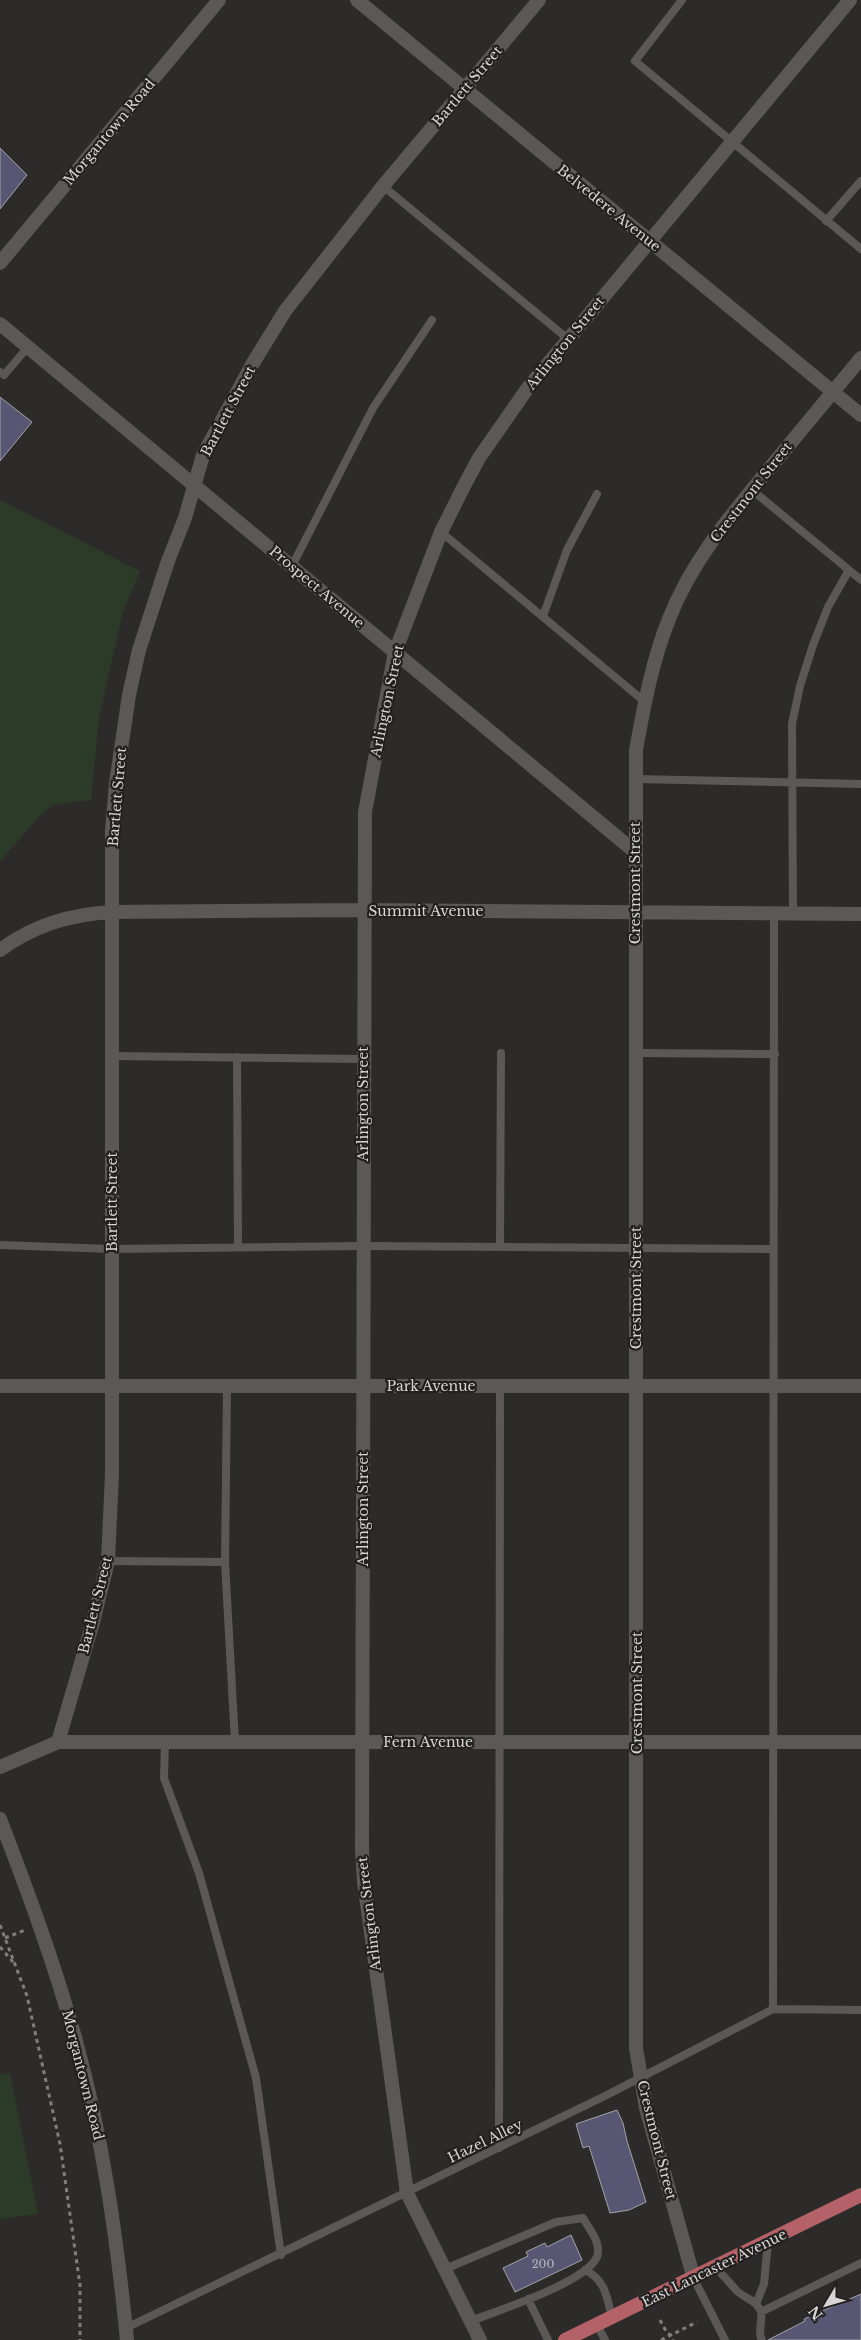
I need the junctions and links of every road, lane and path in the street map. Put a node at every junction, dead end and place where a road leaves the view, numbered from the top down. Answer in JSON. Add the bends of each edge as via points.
{"nodes":[{"id":1,"x":219,"y":0,"type":"edge"},
{"id":2,"x":357,"y":0,"type":"edge"},
{"id":3,"x":540,"y":0,"type":"edge"},
{"id":4,"x":682,"y":0,"type":"edge"},
{"id":5,"x":850,"y":0,"type":"edge"},
{"id":6,"x":464,"y":88,"type":"junction"},
{"id":7,"x":732,"y":142,"type":"junction"},
{"id":8,"x":861,"y":181,"type":"edge"},
{"id":9,"x":384,"y":186,"type":"junction"},
{"id":10,"x":826,"y":220,"type":"junction"},
{"id":11,"x":649,"y":240,"type":"junction"},
{"id":12,"x":861,"y":249,"type":"edge"},
{"id":13,"x":0,"y":263,"type":"edge"},
{"id":14,"x":432,"y":320,"type":"dead end"},
{"id":15,"x":0,"y":324,"type":"edge"},
{"id":16,"x":568,"y":339,"type":"junction"},
{"id":17,"x":28,"y":347,"type":"junction"},
{"id":18,"x":861,"y":358,"type":"edge"},
{"id":19,"x":0,"y":372,"type":"edge"},
{"id":20,"x":833,"y":392,"type":"junction"},
{"id":21,"x":861,"y":415,"type":"edge"},
{"id":22,"x":195,"y":485,"type":"junction"},
{"id":23,"x":752,"y":490,"type":"junction"},
{"id":24,"x":597,"y":494,"type":"dead end"},
{"id":25,"x":441,"y":532,"type":"junction"},
{"id":26,"x":292,"y":566,"type":"junction"},
{"id":27,"x":849,"y":570,"type":"junction"},
{"id":28,"x":861,"y":580,"type":"edge"},
{"id":29,"x":543,"y":616,"type":"junction"},
{"id":30,"x":395,"y":652,"type":"junction"},
{"id":31,"x":645,"y":702,"type":"junction"},
{"id":32,"x":635,"y":780,"type":"junction"},
{"id":33,"x":792,"y":782,"type":"junction"},
{"id":34,"x":861,"y":784,"type":"edge"},
{"id":35,"x":634,"y":851,"type":"junction"},
{"id":36,"x":364,"y":910,"type":"junction"},
{"id":37,"x":112,"y":912,"type":"junction"},
{"id":38,"x":635,"y":912,"type":"junction"},
{"id":39,"x":774,"y":913,"type":"junction"},
{"id":40,"x":793,"y":913,"type":"junction"},
{"id":41,"x":861,"y":914,"type":"edge"},
{"id":42,"x":0,"y":950,"type":"edge"},
{"id":43,"x":501,"y":1053,"type":"dead end"},
{"id":44,"x":636,"y":1053,"type":"junction"},
{"id":45,"x":775,"y":1054,"type":"junction"},
{"id":46,"x":112,"y":1056,"type":"junction"},
{"id":47,"x":237,"y":1057,"type":"junction"},
{"id":48,"x":363,"y":1059,"type":"junction"},
{"id":49,"x":0,"y":1245,"type":"edge"},
{"id":50,"x":363,"y":1246,"type":"junction"},
{"id":51,"x":238,"y":1247,"type":"junction"},
{"id":52,"x":500,"y":1247,"type":"junction"},
{"id":53,"x":636,"y":1247,"type":"junction"},
{"id":54,"x":112,"y":1249,"type":"junction"},
{"id":55,"x":773,"y":1249,"type":"junction"},
{"id":56,"x":0,"y":1386,"type":"edge"},
{"id":57,"x":112,"y":1386,"type":"junction"},
{"id":58,"x":228,"y":1386,"type":"junction"},
{"id":59,"x":363,"y":1386,"type":"junction"},
{"id":60,"x":500,"y":1386,"type":"junction"},
{"id":61,"x":636,"y":1386,"type":"junction"},
{"id":62,"x":774,"y":1386,"type":"junction"},
{"id":63,"x":861,"y":1386,"type":"edge"},
{"id":64,"x":108,"y":1560,"type":"junction"},
{"id":65,"x":225,"y":1562,"type":"junction"},
{"id":66,"x":58,"y":1742,"type":"junction"},
{"id":67,"x":165,"y":1742,"type":"junction"},
{"id":68,"x":235,"y":1742,"type":"junction"},
{"id":69,"x":362,"y":1742,"type":"junction"},
{"id":70,"x":499,"y":1742,"type":"junction"},
{"id":71,"x":637,"y":1742,"type":"junction"},
{"id":72,"x":773,"y":1742,"type":"junction"},
{"id":73,"x":861,"y":1742,"type":"edge"},
{"id":74,"x":0,"y":1767,"type":"edge"},
{"id":75,"x":0,"y":1818,"type":"edge"},
{"id":76,"x":0,"y":1925,"type":"edge"},
{"id":77,"x":0,"y":1947,"type":"edge"},
{"id":78,"x":15,"y":1964,"type":"junction"},
{"id":79,"x":773,"y":2009,"type":"junction"},
{"id":80,"x":861,"y":2010,"type":"edge"},
{"id":81,"x":640,"y":2077,"type":"junction"},
{"id":82,"x":499,"y":2148,"type":"junction"},
{"id":83,"x":407,"y":2193,"type":"junction"},
{"id":84,"x":861,"y":2195,"type":"edge"},
{"id":85,"x":768,"y":2242,"type":"junction"},
{"id":86,"x":281,"y":2255,"type":"junction"},
{"id":87,"x":861,"y":2263,"type":"edge"},
{"id":88,"x":714,"y":2268,"type":"junction"},
{"id":89,"x":445,"y":2269,"type":"junction"},
{"id":90,"x":585,"y":2270,"type":"junction"},
{"id":91,"x":694,"y":2279,"type":"junction"},
{"id":92,"x":528,"y":2298,"type":"junction"},
{"id":93,"x":756,"y":2304,"type":"junction"},
{"id":94,"x":761,"y":2312,"type":"junction"},
{"id":95,"x":612,"y":2318,"type":"junction"},
{"id":96,"x":660,"y":2320,"type":"dead end"},
{"id":97,"x":471,"y":2321,"type":"junction"},
{"id":98,"x":697,"y":2322,"type":"dead end"},
{"id":99,"x":597,"y":2325,"type":"junction"},
{"id":100,"x":127,"y":2334,"type":"edge"},
{"id":101,"x":671,"y":2335,"type":"junction"},
{"id":102,"x":80,"y":2340,"type":"edge"},
{"id":103,"x":480,"y":2340,"type":"edge"},
{"id":104,"x":548,"y":2340,"type":"edge"},
{"id":105,"x":566,"y":2340,"type":"edge"},
{"id":106,"x":605,"y":2340,"type":"edge"},
{"id":107,"x":661,"y":2340,"type":"edge"},
{"id":108,"x":673,"y":2340,"type":"edge"},
{"id":109,"x":725,"y":2340,"type":"edge"},
{"id":110,"x":762,"y":2340,"type":"edge"}],
"edges":[{"from":1,"to":13,"type":"street","name":"Morgantown Road"},
{"from":2,"to":6,"type":"street","name":"Belvedere Avenue"},
{"from":3,"to":6,"type":"street","name":"Bartlett Street"},
{"from":4,"to":7,"type":"lane","via":[[635,61]]},
{"from":5,"to":7,"type":"street","name":"Arlington Street"},
{"from":6,"to":9,"type":"street","name":"Bartlett Street"},
{"from":6,"to":11,"type":"street","name":"Belvedere Avenue"},
{"from":7,"to":10,"type":"lane"},
{"from":7,"to":11,"type":"street","name":"Arlington Street"},
{"from":8,"to":10,"type":"lane"},
{"from":9,"to":16,"type":"lane"},
{"from":9,"to":22,"type":"street","name":"Bartlett Street","via":[[285,311],[203,455]]},
{"from":10,"to":12,"type":"lane"},
{"from":11,"to":16,"type":"street","name":"Arlington Street"},
{"from":11,"to":20,"type":"street","name":"Belvedere Avenue"},
{"from":14,"to":26,"type":"lane","via":[[373,408]]},
{"from":15,"to":17,"type":"street","name":"Prospect Avenue"},
{"from":16,"to":25,"type":"street","name":"Arlington Street","via":[[527,389],[479,458]]},
{"from":17,"to":19,"type":"lane","via":[[4,375]]},
{"from":17,"to":22,"type":"street","name":"Prospect Avenue"},
{"from":18,"to":20,"type":"street","name":"Crestmont Street"},
{"from":20,"to":21,"type":"street","name":"Belvedere Avenue"},
{"from":20,"to":23,"type":"street","name":"Crestmont Street"},
{"from":22,"to":26,"type":"street","name":"Prospect Avenue"},
{"from":22,"to":37,"type":"street","name":"Bartlett Street","via":[[146,627],[129,695],[112,831]]},
{"from":23,"to":27,"type":"lane"},
{"from":23,"to":31,"type":"street","name":"Crestmont Street","via":[[688,578],[653,663]]},
{"from":24,"to":29,"type":"lane","via":[[567,550]]},
{"from":25,"to":29,"type":"lane"},
{"from":25,"to":30,"type":"street","name":"Arlington Street"},
{"from":26,"to":30,"type":"street","name":"Prospect Avenue"},
{"from":27,"to":28,"type":"lane"},
{"from":27,"to":33,"type":"lane","via":[[828,607],[800,686],[792,724]]},
{"from":29,"to":31,"type":"lane"},
{"from":30,"to":35,"type":"street","name":"Prospect Avenue"},
{"from":30,"to":36,"type":"street","name":"Arlington Street","via":[[365,812]]},
{"from":31,"to":32,"type":"street","name":"Crestmont Street","via":[[636,750]]},
{"from":32,"to":33,"type":"lane"},
{"from":32,"to":35,"type":"street","name":"Crestmont Street"},
{"from":33,"to":34,"type":"lane"},
{"from":33,"to":40,"type":"lane"},
{"from":35,"to":38,"type":"street","name":"Crestmont Street"},
{"from":36,"to":37,"type":"street","name":"Summit Avenue"},
{"from":36,"to":38,"type":"street","name":"Summit Avenue"},
{"from":36,"to":48,"type":"street","name":"Arlington Street"},
{"from":37,"to":42,"type":"street","name":"Summit Avenue","via":[[86,913],[52,921],[32,929]]},
{"from":37,"to":46,"type":"street","name":"Bartlett Street"},
{"from":38,"to":39,"type":"street","name":"Summit Avenue"},
{"from":38,"to":44,"type":"street","name":"Crestmont Street"},
{"from":39,"to":40,"type":"street","name":"Summit Avenue"},
{"from":39,"to":45,"type":"lane"},
{"from":40,"to":41,"type":"street","name":"Summit Avenue"},
{"from":43,"to":52,"type":"lane"},
{"from":44,"to":45,"type":"lane"},
{"from":44,"to":53,"type":"street","name":"Crestmont Street"},
{"from":45,"to":55,"type":"lane"},
{"from":46,"to":47,"type":"lane"},
{"from":46,"to":54,"type":"street","name":"Bartlett Street"},
{"from":47,"to":48,"type":"lane"},
{"from":47,"to":51,"type":"lane"},
{"from":48,"to":50,"type":"street","name":"Arlington Street"},
{"from":49,"to":54,"type":"lane"},
{"from":50,"to":51,"type":"lane"},
{"from":50,"to":52,"type":"lane"},
{"from":50,"to":59,"type":"street","name":"Arlington Street"},
{"from":51,"to":54,"type":"lane"},
{"from":52,"to":53,"type":"lane"},
{"from":53,"to":55,"type":"lane"},
{"from":53,"to":61,"type":"street","name":"Crestmont Street"},
{"from":54,"to":57,"type":"street","name":"Bartlett Street"},
{"from":55,"to":62,"type":"lane"},
{"from":56,"to":57,"type":"street","name":"Park Avenue"},
{"from":57,"to":58,"type":"street","name":"Park Avenue"},
{"from":57,"to":64,"type":"street","name":"Bartlett Street"},
{"from":58,"to":59,"type":"street","name":"Park Avenue"},
{"from":58,"to":65,"type":"lane"},
{"from":59,"to":60,"type":"street","name":"Park Avenue"},
{"from":59,"to":69,"type":"street","name":"Arlington Street"},
{"from":60,"to":61,"type":"street","name":"Park Avenue"},
{"from":60,"to":70,"type":"lane"},
{"from":61,"to":62,"type":"street","name":"Park Avenue"},
{"from":61,"to":71,"type":"street","name":"Crestmont Street"},
{"from":62,"to":63,"type":"street","name":"Park Avenue"},
{"from":62,"to":72,"type":"lane"},
{"from":64,"to":65,"type":"lane"},
{"from":64,"to":66,"type":"street","name":"Bartlett Street"},
{"from":65,"to":68,"type":"lane"},
{"from":66,"to":67,"type":"street","name":"Fern Avenue"},
{"from":66,"to":74,"type":"street","name":"Fern Avenue"},
{"from":67,"to":68,"type":"street","name":"Fern Avenue"},
{"from":67,"to":86,"type":"lane","via":[[164,1778],[199,1873],[256,2078]]},
{"from":68,"to":69,"type":"street","name":"Fern Avenue"},
{"from":69,"to":70,"type":"street","name":"Fern Avenue"},
{"from":69,"to":83,"type":"street","name":"Arlington Street","via":[[364,1882]]},
{"from":70,"to":71,"type":"street","name":"Fern Avenue"},
{"from":70,"to":82,"type":"lane"},
{"from":71,"to":72,"type":"street","name":"Fern Avenue"},
{"from":71,"to":81,"type":"street","name":"Crestmont Street","via":[[636,2048]]},
{"from":72,"to":73,"type":"street","name":"Fern Avenue"},
{"from":72,"to":79,"type":"lane"},
{"from":75,"to":100,"type":"street","name":"Morgantown Road","via":[[46,1942],[79,2051],[110,2200]]},
{"from":76,"to":78,"type":"path"},
{"from":77,"to":78,"type":"path"},
{"from":78,"to":102,"type":"path","via":[[27,1996],[60,2144],[80,2285]]},
{"from":79,"to":80,"type":"lane","name":"Hazel Alley"},
{"from":79,"to":81,"type":"lane","name":"Hazel Alley"},
{"from":81,"to":82,"type":"lane","name":"Hazel Alley"},
{"from":81,"to":91,"type":"street","name":"Crestmont Street"},
{"from":82,"to":83,"type":"lane","name":"Hazel Alley"},
{"from":83,"to":86,"type":"lane","name":"Hazel Alley"},
{"from":83,"to":89,"type":"street","name":"Arlington Street"},
{"from":84,"to":85,"type":"main road","name":"East Lancaster Avenue"},
{"from":85,"to":88,"type":"main road","name":"East Lancaster Avenue"},
{"from":85,"to":93,"type":"lane","via":[[764,2284]]},
{"from":86,"to":100,"type":"lane","name":"Hazel Alley"},
{"from":87,"to":94,"type":"lane"},
{"from":88,"to":91,"type":"main road","name":"East Lancaster Avenue"},
{"from":88,"to":93,"type":"lane"},
{"from":89,"to":90,"type":"lane","via":[[556,2222],[583,2218],[597,2242],[597,2256]]},
{"from":89,"to":97,"type":"street","name":"Arlington Street"},
{"from":90,"to":92,"type":"lane","via":[[553,2289]]},
{"from":90,"to":95,"type":"lane","via":[[603,2283]]},
{"from":91,"to":95,"type":"main road","name":"East Lancaster Avenue"},
{"from":91,"to":109,"type":"lane"},
{"from":92,"to":97,"type":"lane"},
{"from":92,"to":104,"type":"lane"},
{"from":93,"to":94,"type":"lane"},
{"from":94,"to":110,"type":"lane","via":[[759,2335]]},
{"from":95,"to":99,"type":"main road","name":"East Lancaster Avenue"},
{"from":96,"to":101,"type":"path"},
{"from":97,"to":103,"type":"street","name":"Arlington Street"},
{"from":98,"to":101,"type":"path"},
{"from":99,"to":105,"type":"main road","name":"East Lancaster Avenue"},
{"from":99,"to":106,"type":"lane"},
{"from":101,"to":107,"type":"path"},
{"from":101,"to":108,"type":"path"}]}
